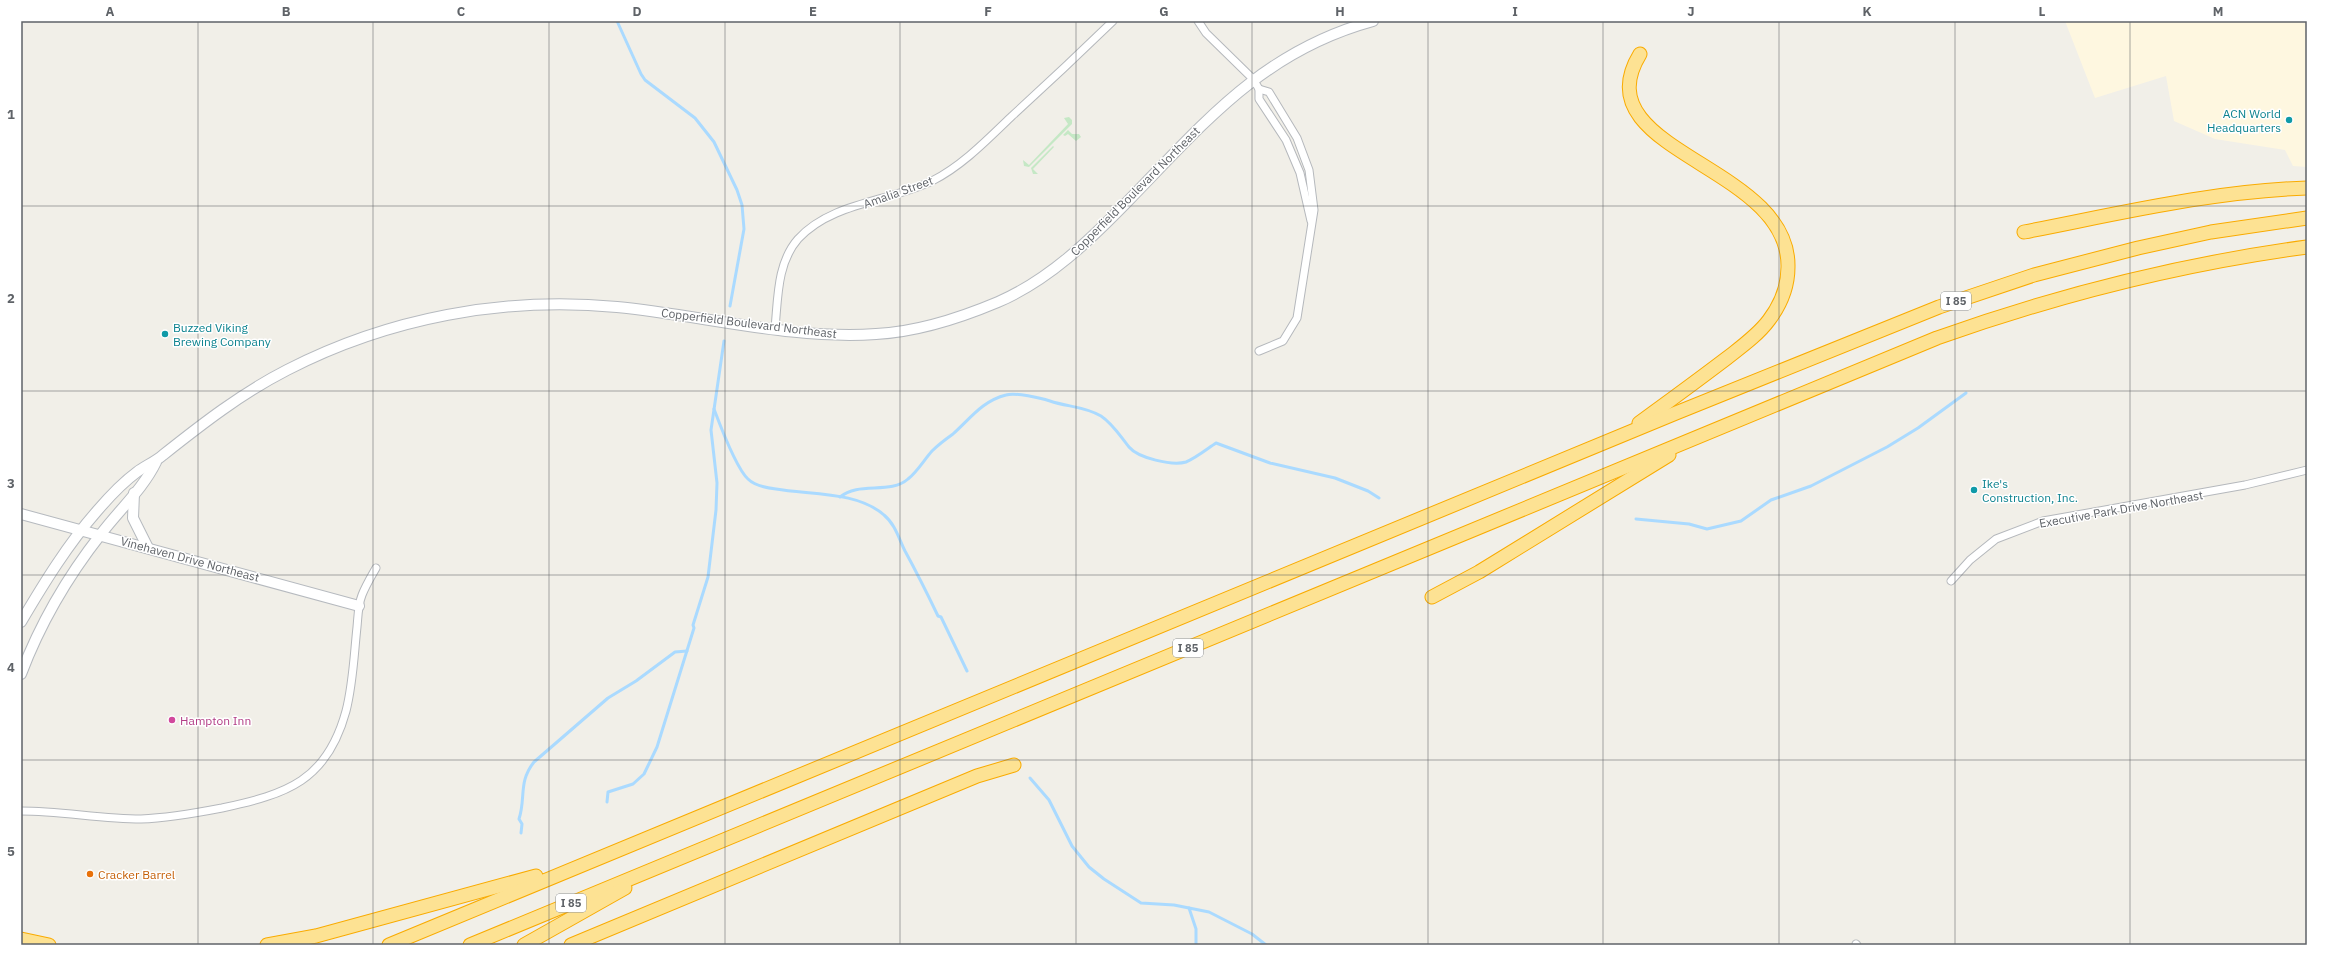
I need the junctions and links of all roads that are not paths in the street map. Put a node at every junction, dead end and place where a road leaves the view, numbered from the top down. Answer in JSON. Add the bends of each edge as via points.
{"nodes":[{"id":1,"x":1113,"y":21,"type":"edge"},
{"id":2,"x":1198,"y":21,"type":"edge"},
{"id":3,"x":1373,"y":21,"type":"edge"},
{"id":4,"x":1640,"y":54,"type":"dead end"},
{"id":5,"x":1253,"y":79,"type":"junction"},
{"id":6,"x":1259,"y":89,"type":"junction"},
{"id":7,"x":2307,"y":188,"type":"edge"},
{"id":8,"x":2307,"y":218,"type":"edge"},
{"id":9,"x":1311,"y":223,"type":"junction"},
{"id":10,"x":2024,"y":232,"type":"dead end"},
{"id":11,"x":2307,"y":247,"type":"edge"},
{"id":12,"x":775,"y":328,"type":"junction"},
{"id":13,"x":1259,"y":351,"type":"dead end"},
{"id":14,"x":1703,"y":434,"type":"junction"},
{"id":15,"x":1622,"y":436,"type":"junction"},
{"id":16,"x":156,"y":462,"type":"junction"},
{"id":17,"x":2307,"y":470,"type":"edge"},
{"id":18,"x":134,"y":493,"type":"junction"},
{"id":19,"x":21,"y":514,"type":"edge"},
{"id":20,"x":82,"y":530,"type":"junction"},
{"id":21,"x":100,"y":535,"type":"junction"},
{"id":22,"x":148,"y":548,"type":"junction"},
{"id":23,"x":376,"y":568,"type":"dead end"},
{"id":24,"x":1951,"y":581,"type":"dead end"},
{"id":25,"x":1432,"y":597,"type":"dead end"},
{"id":26,"x":360,"y":606,"type":"junction"},
{"id":27,"x":21,"y":622,"type":"edge"},
{"id":28,"x":21,"y":674,"type":"edge"},
{"id":29,"x":1014,"y":765,"type":"dead end"},
{"id":30,"x":21,"y":811,"type":"edge"},
{"id":31,"x":673,"y":862,"type":"junction"},
{"id":32,"x":586,"y":863,"type":"junction"},
{"id":33,"x":21,"y":939,"type":"edge"},
{"id":34,"x":49,"y":945,"type":"edge"},
{"id":35,"x":267,"y":945,"type":"edge"},
{"id":36,"x":389,"y":945,"type":"edge"},
{"id":37,"x":470,"y":945,"type":"edge"},
{"id":38,"x":524,"y":945,"type":"edge"},
{"id":39,"x":571,"y":945,"type":"edge"}],
"edges":[{"from":1,"to":12,"type":"street","name":"Amalia Street","via":[[963,160],[932,181],[842,211],[812,225],[797,240],[786,257],[780,281]]},
{"from":2,"to":5,"type":"street","via":[[1206,33]]},
{"from":3,"to":5,"type":"main road","name":"Copperfield Boulevard Northeast","via":[[1321,39]]},
{"from":4,"to":15,"type":"highway","via":[[1633,65],[1629,84],[1633,104],[1640,118],[1655,133],[1753,198],[1766,210],[1778,224],[1785,241],[1788,274],[1785,292],[1764,325],[1723,361]]},
{"from":5,"to":6,"type":"street"},
{"from":5,"to":12,"type":"main road","name":"Copperfield Boulevard Northeast","via":[[1235,92],[1082,246],[1048,273],[1001,301],[914,329],[877,334],[828,334]]},
{"from":6,"to":9,"type":"street","via":[[1259,99],[1286,140],[1300,173]]},
{"from":6,"to":9,"type":"street","via":[[1270,92],[1297,138],[1310,170],[1314,210]]},
{"from":7,"to":10,"type":"highway","via":[[2249,192],[2189,201]]},
{"from":8,"to":15,"type":"highway","number":"I 85","via":[[2211,232],[2138,248],[2079,262],[1988,290],[1878,330]]},
{"from":9,"to":13,"type":"street","via":[[1298,318],[1283,341]]},
{"from":11,"to":14,"type":"highway","number":"I 85","via":[[2209,263],[2046,301],[1924,344]]},
{"from":12,"to":16,"type":"main road","name":"Copperfield Boulevard Northeast","via":[[613,307],[554,305],[474,310],[400,326],[328,351],[286,370],[227,407]]},
{"from":14,"to":25,"type":"highway","via":[[1478,572]]},
{"from":14,"to":31,"type":"highway","number":"I 85"},
{"from":15,"to":32,"type":"highway","number":"I 85"},
{"from":16,"to":18,"type":"main road","name":"Copperfield Boulevard Northeast","via":[[149,476]]},
{"from":16,"to":20,"type":"main road","name":"Copperfield Boulevard Northeast","via":[[131,477]]},
{"from":17,"to":24,"type":"street","name":"Executive Park Drive Northeast","via":[[2245,486],[2043,521],[1996,539],[1970,560]]},
{"from":18,"to":21,"type":"main road","name":"Copperfield Boulevard Northeast"},
{"from":18,"to":22,"type":"main road","via":[[133,518]]},
{"from":19,"to":20,"type":"main road","name":"Vinehaven Drive Northeast"},
{"from":20,"to":21,"type":"main road","name":"Vinehaven Drive Northeast"},
{"from":20,"to":27,"type":"main road","name":"Copperfield Boulevard Northeast","via":[[49,576]]},
{"from":21,"to":22,"type":"main road","name":"Vinehaven Drive Northeast"},
{"from":21,"to":28,"type":"main road","name":"Copperfield Boulevard Northeast","via":[[42,626]]},
{"from":22,"to":26,"type":"main road","name":"Vinehaven Drive Northeast"},
{"from":23,"to":26,"type":"street","via":[[362,596]]},
{"from":26,"to":30,"type":"street","via":[[351,682],[339,733],[330,752],[318,767],[286,791],[241,804],[158,818],[109,818]]},
{"from":29,"to":39,"type":"highway","via":[[977,776]]},
{"from":31,"to":37,"type":"highway","number":"I 85"},
{"from":31,"to":38,"type":"highway"},
{"from":32,"to":35,"type":"highway","via":[[316,936]]},
{"from":32,"to":36,"type":"highway","number":"I 85"},
{"from":33,"to":34,"type":"highway"}]}
